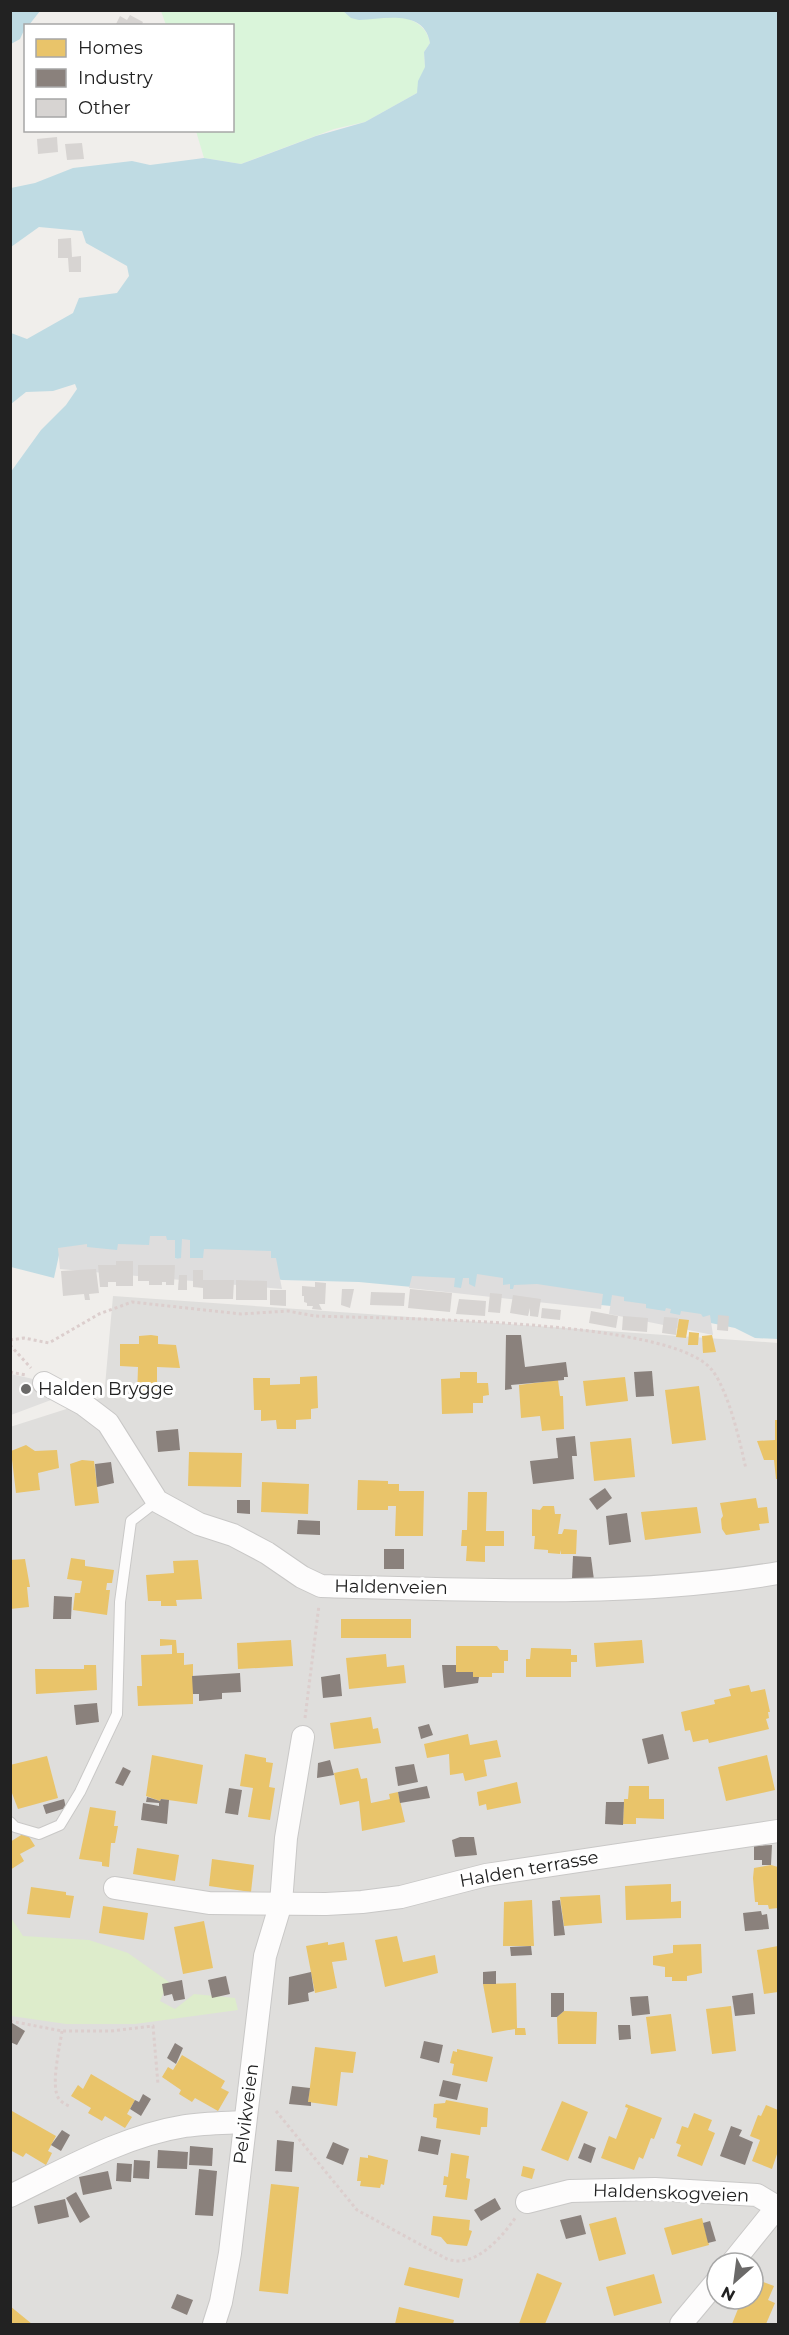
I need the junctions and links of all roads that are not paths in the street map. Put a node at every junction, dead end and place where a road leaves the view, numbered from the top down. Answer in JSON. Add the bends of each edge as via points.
{"nodes":[{"id":1,"x":44,"y":1383,"type":"road end"},
{"id":2,"x":157,"y":1501,"type":"junction"},
{"id":3,"x":778,"y":1573,"type":"edge"},
{"id":4,"x":303,"y":1737,"type":"road end"},
{"id":5,"x":10,"y":1822,"type":"edge"},
{"id":6,"x":777,"y":1828,"type":"edge"},
{"id":7,"x":115,"y":1888,"type":"dead end"},
{"id":8,"x":281,"y":1903,"type":"junction"},
{"id":9,"x":244,"y":2122,"type":"junction"},
{"id":10,"x":10,"y":2196,"type":"edge"},
{"id":11,"x":527,"y":2202,"type":"road end"},
{"id":12,"x":778,"y":2206,"type":"edge"},
{"id":13,"x":742,"y":2251,"type":"edge"},
{"id":14,"x":705,"y":2296,"type":"edge"},
{"id":15,"x":214,"y":2325,"type":"edge"},
{"id":16,"x":681,"y":2325,"type":"edge"}],
"edges":[{"from":1,"to":2,"type":"street","name":"Haldenveien","via":[[108,1423]]},
{"from":2,"to":3,"type":"street","name":"Haldenveien","via":[[199,1524],[259,1548],[321,1586],[616,1588]]},
{"from":2,"to":5,"type":"lane","via":[[131,1521],[120,1602],[117,1714],[60,1825],[39,1834]]},
{"from":4,"to":8,"type":"street","name":"Pelvikveien","via":[[286,1838]]},
{"from":6,"to":8,"type":"street","name":"Halden terrasse","via":[[486,1875],[401,1897],[326,1904]]},
{"from":7,"to":8,"type":"street","via":[[209,1903]]},
{"from":8,"to":9,"type":"street","name":"Pelvikveien","via":[[265,1956]]},
{"from":9,"to":10,"type":"street","via":[[184,2126],[141,2137]]},
{"from":9,"to":15,"type":"street","name":"Pelvikveien","via":[[230,2253]]},
{"from":11,"to":12,"type":"street","name":"Haldenskogveien","via":[[570,2191],[655,2189],[757,2195]]},
{"from":12,"to":13,"type":"street","name":"Haldenskogveien"},
{"from":14,"to":16,"type":"street"}]}
